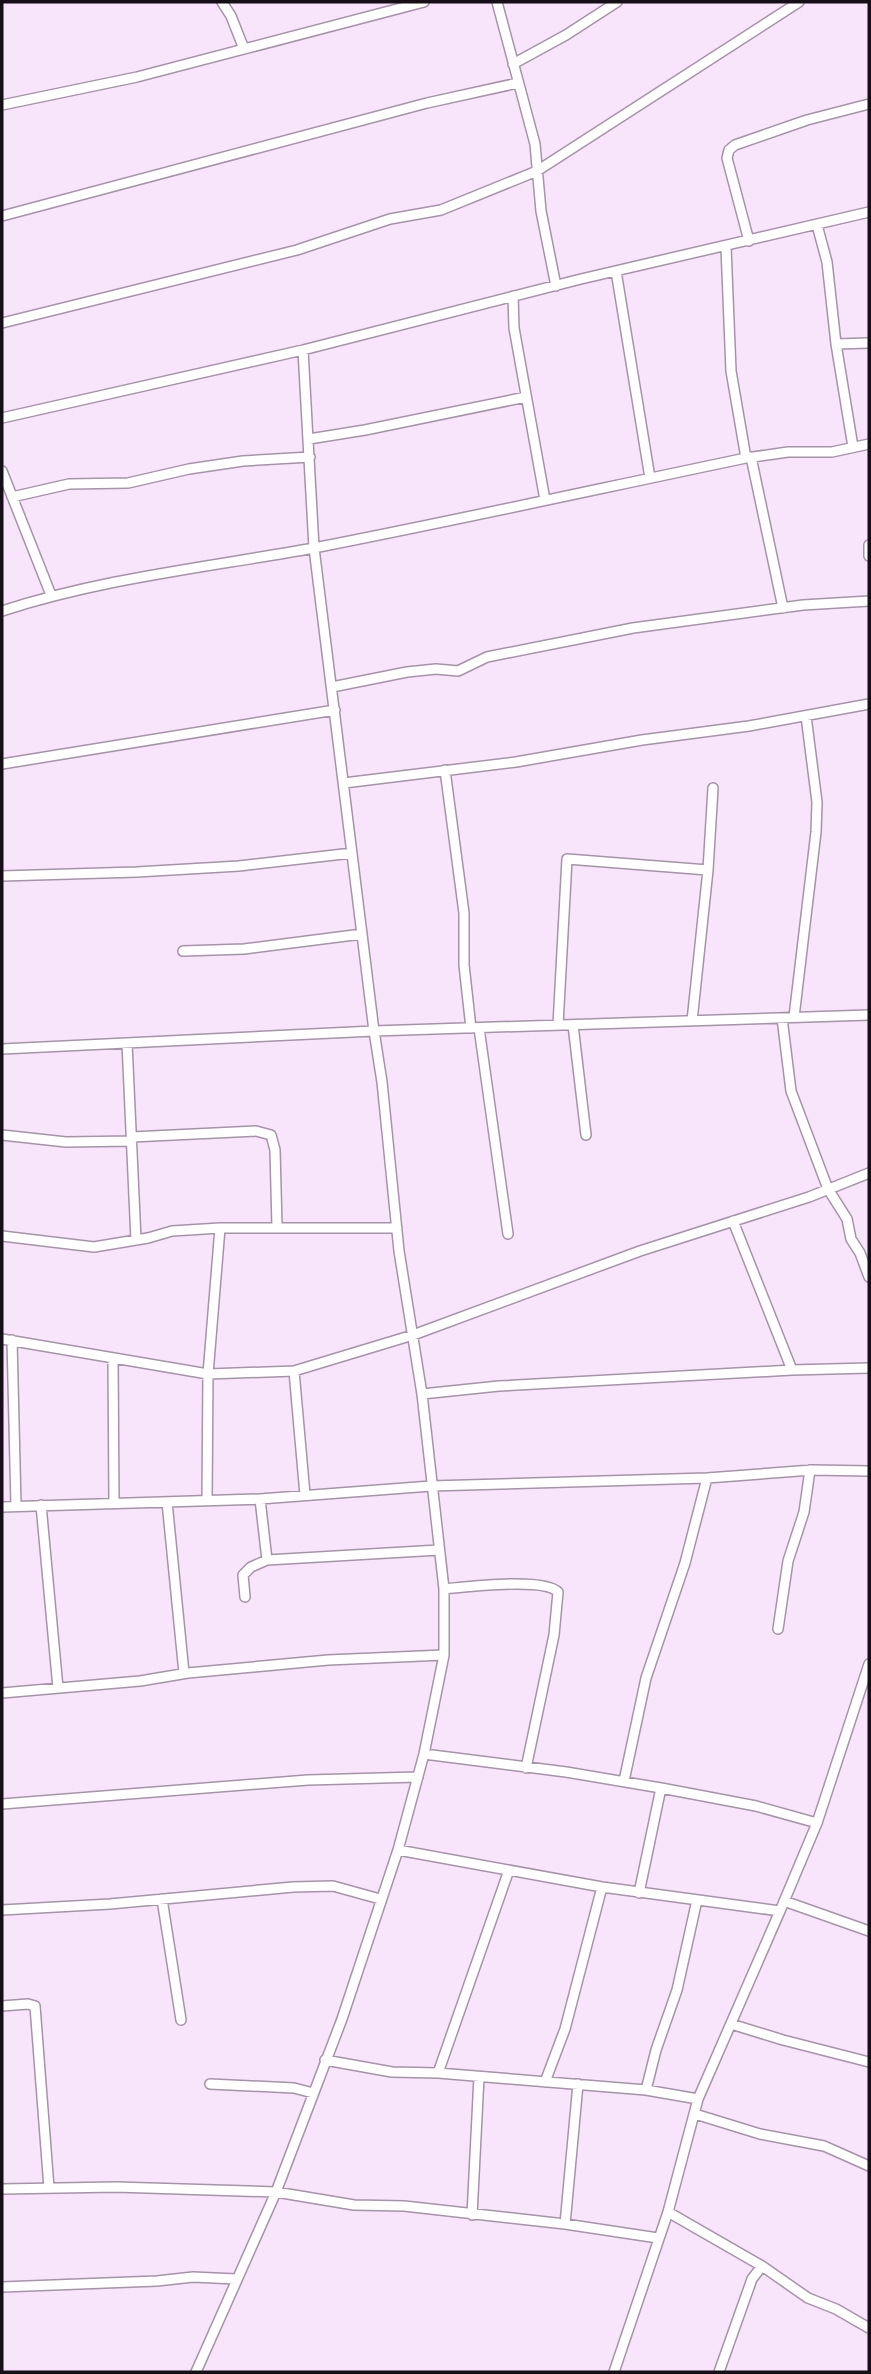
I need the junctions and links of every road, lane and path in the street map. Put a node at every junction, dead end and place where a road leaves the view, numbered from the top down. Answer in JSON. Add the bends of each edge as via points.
{"nodes":[{"id":1,"x":222,"y":2,"type":"edge"},
{"id":2,"x":424,"y":2,"type":"edge"},
{"id":3,"x":498,"y":2,"type":"edge"},
{"id":4,"x":617,"y":2,"type":"edge"},
{"id":5,"x":799,"y":2,"type":"edge"},
{"id":6,"x":244,"y":49,"type":"junction"},
{"id":7,"x":513,"y":64,"type":"junction"},
{"id":8,"x":518,"y":83,"type":"junction"},
{"id":9,"x":869,"y":104,"type":"edge"},
{"id":10,"x":2,"y":105,"type":"edge"},
{"id":11,"x":537,"y":171,"type":"junction"},
{"id":12,"x":869,"y":212,"type":"edge"},
{"id":13,"x":2,"y":216,"type":"edge"},
{"id":14,"x":817,"y":225,"type":"junction"},
{"id":15,"x":749,"y":241,"type":"junction"},
{"id":16,"x":726,"y":247,"type":"junction"},
{"id":17,"x":616,"y":271,"type":"junction"},
{"id":18,"x":556,"y":286,"type":"junction"},
{"id":19,"x":513,"y":296,"type":"junction"},
{"id":20,"x":2,"y":323,"type":"edge"},
{"id":21,"x":869,"y":343,"type":"edge"},
{"id":22,"x":836,"y":344,"type":"junction"},
{"id":23,"x":303,"y":350,"type":"junction"},
{"id":24,"x":526,"y":397,"type":"junction"},
{"id":25,"x":2,"y":418,"type":"edge"},
{"id":26,"x":309,"y":439,"type":"junction"},
{"id":27,"x":869,"y":444,"type":"edge"},
{"id":28,"x":853,"y":447,"type":"junction"},
{"id":29,"x":310,"y":457,"type":"junction"},
{"id":30,"x":748,"y":457,"type":"junction"},
{"id":31,"x":2,"y":471,"type":"edge"},
{"id":32,"x":650,"y":478,"type":"junction"},
{"id":33,"x":12,"y":497,"type":"junction"},
{"id":34,"x":545,"y":500,"type":"junction"},
{"id":35,"x":869,"y":545,"type":"edge"},
{"id":36,"x":314,"y":548,"type":"junction"},
{"id":37,"x":869,"y":556,"type":"edge"},
{"id":38,"x":51,"y":595,"type":"junction"},
{"id":39,"x":869,"y":601,"type":"edge"},
{"id":40,"x":783,"y":608,"type":"junction"},
{"id":41,"x":2,"y":611,"type":"edge"},
{"id":42,"x":332,"y":687,"type":"junction"},
{"id":43,"x":869,"y":704,"type":"edge"},
{"id":44,"x":335,"y":710,"type":"junction"},
{"id":45,"x":806,"y":716,"type":"junction"},
{"id":46,"x":2,"y":764,"type":"edge"},
{"id":47,"x":445,"y":771,"type":"junction"},
{"id":48,"x":344,"y":783,"type":"junction"},
{"id":49,"x":713,"y":788,"type":"dead end"},
{"id":50,"x":352,"y":853,"type":"junction"},
{"id":51,"x":708,"y":870,"type":"junction"},
{"id":52,"x":2,"y":876,"type":"edge"},
{"id":53,"x":362,"y":934,"type":"junction"},
{"id":54,"x":183,"y":951,"type":"dead end"},
{"id":55,"x":869,"y":1015,"type":"edge"},
{"id":56,"x":794,"y":1017,"type":"junction"},
{"id":57,"x":782,"y":1018,"type":"junction"},
{"id":58,"x":692,"y":1021,"type":"junction"},
{"id":59,"x":573,"y":1025,"type":"junction"},
{"id":60,"x":558,"y":1026,"type":"junction"},
{"id":61,"x":475,"y":1028,"type":"junction"},
{"id":62,"x":374,"y":1031,"type":"junction"},
{"id":63,"x":127,"y":1043,"type":"junction"},
{"id":64,"x":2,"y":1049,"type":"edge"},
{"id":65,"x":2,"y":1135,"type":"edge"},
{"id":66,"x":586,"y":1135,"type":"dead end"},
{"id":67,"x":132,"y":1139,"type":"junction"},
{"id":68,"x":869,"y":1173,"type":"edge"},
{"id":69,"x":828,"y":1189,"type":"junction"},
{"id":70,"x":733,"y":1221,"type":"junction"},
{"id":71,"x":220,"y":1227,"type":"junction"},
{"id":72,"x":278,"y":1227,"type":"junction"},
{"id":73,"x":397,"y":1227,"type":"junction"},
{"id":74,"x":508,"y":1234,"type":"dead end"},
{"id":75,"x":2,"y":1236,"type":"edge"},
{"id":76,"x":136,"y":1240,"type":"junction"},
{"id":77,"x":869,"y":1277,"type":"edge"},
{"id":78,"x":413,"y":1335,"type":"junction"},
{"id":79,"x":7,"y":1340,"type":"edge"},
{"id":80,"x":113,"y":1359,"type":"junction"},
{"id":81,"x":869,"y":1368,"type":"edge"},
{"id":82,"x":792,"y":1370,"type":"junction"},
{"id":83,"x":294,"y":1371,"type":"junction"},
{"id":84,"x":208,"y":1374,"type":"junction"},
{"id":85,"x":422,"y":1394,"type":"junction"},
{"id":86,"x":810,"y":1470,"type":"junction"},
{"id":87,"x":869,"y":1471,"type":"edge"},
{"id":88,"x":707,"y":1478,"type":"junction"},
{"id":89,"x":431,"y":1486,"type":"junction"},
{"id":90,"x":305,"y":1495,"type":"junction"},
{"id":91,"x":260,"y":1499,"type":"junction"},
{"id":92,"x":207,"y":1500,"type":"junction"},
{"id":93,"x":167,"y":1502,"type":"junction"},
{"id":94,"x":114,"y":1503,"type":"junction"},
{"id":95,"x":41,"y":1505,"type":"junction"},
{"id":96,"x":16,"y":1506,"type":"junction"},
{"id":97,"x":2,"y":1507,"type":"edge"},
{"id":98,"x":439,"y":1550,"type":"junction"},
{"id":99,"x":267,"y":1560,"type":"junction"},
{"id":100,"x":443,"y":1589,"type":"junction"},
{"id":101,"x":245,"y":1597,"type":"dead end"},
{"id":102,"x":778,"y":1629,"type":"dead end"},
{"id":103,"x":443,"y":1655,"type":"junction"},
{"id":104,"x":869,"y":1664,"type":"edge"},
{"id":105,"x":184,"y":1674,"type":"junction"},
{"id":106,"x":58,"y":1688,"type":"junction"},
{"id":107,"x":2,"y":1693,"type":"edge"},
{"id":108,"x":424,"y":1754,"type":"junction"},
{"id":109,"x":526,"y":1768,"type":"junction"},
{"id":110,"x":418,"y":1777,"type":"junction"},
{"id":111,"x":624,"y":1781,"type":"junction"},
{"id":112,"x":661,"y":1788,"type":"junction"},
{"id":113,"x":2,"y":1804,"type":"edge"},
{"id":114,"x":817,"y":1823,"type":"junction"},
{"id":115,"x":398,"y":1850,"type":"junction"},
{"id":116,"x":509,"y":1870,"type":"junction"},
{"id":117,"x":601,"y":1887,"type":"junction"},
{"id":118,"x":639,"y":1893,"type":"junction"},
{"id":119,"x":162,"y":1899,"type":"junction"},
{"id":120,"x":380,"y":1899,"type":"junction"},
{"id":121,"x":697,"y":1900,"type":"junction"},
{"id":122,"x":785,"y":1901,"type":"junction"},
{"id":123,"x":2,"y":1909,"type":"edge"},
{"id":124,"x":780,"y":1911,"type":"junction"},
{"id":125,"x":869,"y":1931,"type":"edge"},
{"id":126,"x":2,"y":2006,"type":"edge"},
{"id":127,"x":181,"y":2020,"type":"dead end"},
{"id":128,"x":731,"y":2024,"type":"junction"},
{"id":129,"x":326,"y":2060,"type":"junction"},
{"id":130,"x":869,"y":2062,"type":"edge"},
{"id":131,"x":438,"y":2073,"type":"junction"},
{"id":132,"x":479,"y":2077,"type":"junction"},
{"id":133,"x":545,"y":2082,"type":"junction"},
{"id":134,"x":210,"y":2084,"type":"dead end"},
{"id":135,"x":578,"y":2084,"type":"junction"},
{"id":136,"x":646,"y":2090,"type":"junction"},
{"id":137,"x":313,"y":2093,"type":"junction"},
{"id":138,"x":698,"y":2099,"type":"junction"},
{"id":139,"x":695,"y":2114,"type":"junction"},
{"id":140,"x":869,"y":2166,"type":"edge"},
{"id":141,"x":49,"y":2188,"type":"junction"},
{"id":142,"x":2,"y":2189,"type":"edge"},
{"id":143,"x":276,"y":2192,"type":"junction"},
{"id":144,"x":668,"y":2212,"type":"junction"},
{"id":145,"x":472,"y":2215,"type":"junction"},
{"id":146,"x":565,"y":2224,"type":"junction"},
{"id":147,"x":658,"y":2238,"type":"junction"},
{"id":148,"x":762,"y":2266,"type":"junction"},
{"id":149,"x":236,"y":2279,"type":"junction"},
{"id":150,"x":2,"y":2287,"type":"edge"},
{"id":151,"x":869,"y":2328,"type":"edge"},
{"id":152,"x":196,"y":2372,"type":"edge"},
{"id":153,"x":614,"y":2372,"type":"edge"},
{"id":154,"x":719,"y":2372,"type":"edge"}],
"edges":[{"from":1,"to":6,"type":"street"},
{"from":2,"to":6,"type":"street"},
{"from":3,"to":7,"type":"street"},
{"from":4,"to":7,"type":"street"},
{"from":5,"to":11,"type":"street"},
{"from":6,"to":10,"type":"street"},
{"from":7,"to":8,"type":"street"},
{"from":8,"to":11,"type":"street","via":[[535,144]]},
{"from":8,"to":13,"type":"street"},
{"from":9,"to":15,"type":"street","via":[[807,120],[729,150],[727,158]]},
{"from":11,"to":18,"type":"street"},
{"from":11,"to":20,"type":"street","via":[[441,210],[390,219],[297,250]]},
{"from":12,"to":14,"type":"street"},
{"from":14,"to":15,"type":"street"},
{"from":14,"to":22,"type":"street","via":[[827,262]]},
{"from":15,"to":16,"type":"street"},
{"from":16,"to":17,"type":"street"},
{"from":16,"to":30,"type":"street","via":[[731,371]]},
{"from":17,"to":18,"type":"street"},
{"from":17,"to":32,"type":"street"},
{"from":18,"to":19,"type":"street"},
{"from":19,"to":23,"type":"street"},
{"from":19,"to":24,"type":"street"},
{"from":21,"to":22,"type":"street"},
{"from":22,"to":28,"type":"street"},
{"from":23,"to":25,"type":"street"},
{"from":23,"to":26,"type":"street"},
{"from":24,"to":26,"type":"street"},
{"from":24,"to":34,"type":"street"},
{"from":26,"to":29,"type":"street"},
{"from":27,"to":28,"type":"street"},
{"from":28,"to":30,"type":"street"},
{"from":29,"to":33,"type":"street","via":[[189,468],[128,482],[69,484]]},
{"from":29,"to":36,"type":"street"},
{"from":30,"to":32,"type":"street"},
{"from":30,"to":40,"type":"street"},
{"from":31,"to":33,"type":"street"},
{"from":32,"to":34,"type":"street"},
{"from":33,"to":38,"type":"street"},
{"from":34,"to":36,"type":"street"},
{"from":35,"to":37,"type":"street"},
{"from":36,"to":38,"type":"street"},
{"from":36,"to":42,"type":"street"},
{"from":38,"to":41,"type":"street"},
{"from":39,"to":40,"type":"street"},
{"from":40,"to":42,"type":"street","via":[[634,628],[488,657],[457,671],[407,672]]},
{"from":42,"to":44,"type":"street"},
{"from":43,"to":45,"type":"street"},
{"from":44,"to":46,"type":"street"},
{"from":44,"to":48,"type":"street"},
{"from":45,"to":47,"type":"street"},
{"from":45,"to":56,"type":"street","via":[[817,802]]},
{"from":47,"to":48,"type":"street"},
{"from":47,"to":61,"type":"street","via":[[464,913],[464,965]]},
{"from":48,"to":50,"type":"street"},
{"from":49,"to":51,"type":"street"},
{"from":50,"to":52,"type":"street","via":[[239,866]]},
{"from":50,"to":53,"type":"street"},
{"from":51,"to":58,"type":"street"},
{"from":51,"to":60,"type":"street","via":[[568,859]]},
{"from":53,"to":54,"type":"street","via":[[244,949]]},
{"from":53,"to":62,"type":"street"},
{"from":55,"to":56,"type":"street"},
{"from":56,"to":57,"type":"street"},
{"from":57,"to":58,"type":"street"},
{"from":57,"to":69,"type":"street","via":[[791,1091]]},
{"from":58,"to":59,"type":"street"},
{"from":59,"to":60,"type":"street"},
{"from":59,"to":66,"type":"street"},
{"from":60,"to":61,"type":"street"},
{"from":61,"to":62,"type":"street"},
{"from":61,"to":74,"type":"street"},
{"from":62,"to":63,"type":"street"},
{"from":62,"to":73,"type":"street"},
{"from":63,"to":64,"type":"street"},
{"from":63,"to":67,"type":"street"},
{"from":65,"to":67,"type":"street","via":[[66,1142]]},
{"from":67,"to":72,"type":"street","via":[[256,1131],[271,1135]]},
{"from":67,"to":76,"type":"street"},
{"from":68,"to":69,"type":"street"},
{"from":69,"to":70,"type":"street"},
{"from":69,"to":77,"type":"street","via":[[847,1219],[850,1240]]},
{"from":70,"to":78,"type":"street"},
{"from":70,"to":82,"type":"street"},
{"from":71,"to":72,"type":"street"},
{"from":71,"to":76,"type":"street"},
{"from":71,"to":84,"type":"street"},
{"from":72,"to":73,"type":"street"},
{"from":73,"to":78,"type":"street"},
{"from":75,"to":76,"type":"street","via":[[94,1247]]},
{"from":78,"to":83,"type":"street"},
{"from":78,"to":85,"type":"street"},
{"from":79,"to":80,"type":"street"},
{"from":79,"to":96,"type":"street"},
{"from":80,"to":84,"type":"street"},
{"from":80,"to":94,"type":"street"},
{"from":81,"to":82,"type":"street"},
{"from":82,"to":85,"type":"street","via":[[499,1385]]},
{"from":83,"to":84,"type":"street"},
{"from":83,"to":90,"type":"street"},
{"from":84,"to":92,"type":"street"},
{"from":85,"to":89,"type":"street"},
{"from":86,"to":87,"type":"street"},
{"from":86,"to":88,"type":"street"},
{"from":86,"to":102,"type":"street","via":[[804,1512],[788,1561]]},
{"from":88,"to":89,"type":"street"},
{"from":88,"to":111,"type":"street","via":[[685,1563],[646,1678]]},
{"from":89,"to":90,"type":"street"},
{"from":89,"to":98,"type":"street"},
{"from":90,"to":91,"type":"street"},
{"from":91,"to":92,"type":"street"},
{"from":91,"to":99,"type":"street"},
{"from":92,"to":93,"type":"street"},
{"from":93,"to":94,"type":"street"},
{"from":93,"to":105,"type":"street"},
{"from":94,"to":95,"type":"street"},
{"from":95,"to":96,"type":"street"},
{"from":95,"to":106,"type":"street"},
{"from":96,"to":97,"type":"street"},
{"from":98,"to":99,"type":"street"},
{"from":98,"to":100,"type":"street"},
{"from":99,"to":101,"type":"street","via":[[243,1575]]},
{"from":100,"to":103,"type":"street"},
{"from":100,"to":109,"type":"street","via":[[507,1584],[540,1585],[558,1592],[554,1635]]},
{"from":103,"to":105,"type":"street"},
{"from":103,"to":108,"type":"street"},
{"from":104,"to":114,"type":"street"},
{"from":105,"to":106,"type":"street"},
{"from":106,"to":107,"type":"street"},
{"from":108,"to":109,"type":"street"},
{"from":108,"to":110,"type":"street"},
{"from":109,"to":111,"type":"street"},
{"from":110,"to":113,"type":"street","via":[[308,1780]]},
{"from":110,"to":115,"type":"street"},
{"from":111,"to":112,"type":"street"},
{"from":112,"to":114,"type":"street"},
{"from":112,"to":118,"type":"street"},
{"from":114,"to":122,"type":"street"},
{"from":115,"to":116,"type":"street"},
{"from":115,"to":120,"type":"street"},
{"from":116,"to":117,"type":"street"},
{"from":116,"to":131,"type":"street"},
{"from":117,"to":118,"type":"street"},
{"from":117,"to":133,"type":"street","via":[[565,2029]]},
{"from":118,"to":121,"type":"street"},
{"from":119,"to":120,"type":"street","via":[[333,1886]]},
{"from":119,"to":123,"type":"street"},
{"from":119,"to":127,"type":"street"},
{"from":120,"to":129,"type":"street"},
{"from":121,"to":124,"type":"street"},
{"from":121,"to":136,"type":"street","via":[[677,1990]]},
{"from":122,"to":124,"type":"street"},
{"from":122,"to":125,"type":"street"},
{"from":124,"to":128,"type":"street"},
{"from":126,"to":141,"type":"street","via":[[36,2006]]},
{"from":128,"to":130,"type":"street"},
{"from":128,"to":138,"type":"street"},
{"from":129,"to":131,"type":"street","via":[[392,2072]]},
{"from":129,"to":137,"type":"street"},
{"from":131,"to":132,"type":"street"},
{"from":132,"to":133,"type":"street"},
{"from":132,"to":145,"type":"street"},
{"from":133,"to":135,"type":"street"},
{"from":134,"to":137,"type":"street"},
{"from":135,"to":136,"type":"street"},
{"from":135,"to":146,"type":"street"},
{"from":136,"to":138,"type":"street"},
{"from":137,"to":143,"type":"street"},
{"from":138,"to":139,"type":"street"},
{"from":139,"to":140,"type":"street","via":[[760,2134],[824,2146]]},
{"from":139,"to":144,"type":"street"},
{"from":141,"to":142,"type":"street"},
{"from":141,"to":143,"type":"street"},
{"from":143,"to":145,"type":"street","via":[[354,2205]]},
{"from":143,"to":149,"type":"street"},
{"from":144,"to":147,"type":"street"},
{"from":144,"to":148,"type":"street"},
{"from":145,"to":146,"type":"street"},
{"from":146,"to":147,"type":"street"},
{"from":147,"to":153,"type":"street"},
{"from":148,"to":151,"type":"street","via":[[808,2298]]},
{"from":148,"to":154,"type":"street","via":[[752,2279]]},
{"from":149,"to":150,"type":"street"},
{"from":149,"to":152,"type":"street"}]}
